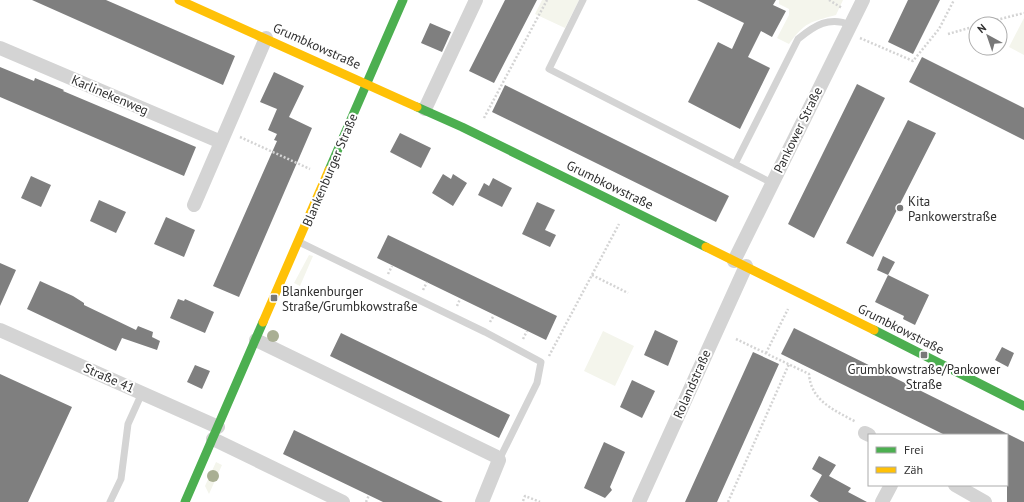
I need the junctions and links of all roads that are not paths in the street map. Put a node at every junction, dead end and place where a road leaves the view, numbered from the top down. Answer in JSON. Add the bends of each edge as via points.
{"nodes":[{"id":1,"x":179,"y":0,"type":"edge"},
{"id":2,"x":403,"y":0,"type":"edge"},
{"id":3,"x":476,"y":0,"type":"edge"},
{"id":4,"x":583,"y":0,"type":"edge"},
{"id":5,"x":863,"y":0,"type":"edge"},
{"id":6,"x":853,"y":30,"type":"junction"},
{"id":7,"x":266,"y":38,"type":"junction"},
{"id":8,"x":0,"y":48,"type":"edge"},
{"id":9,"x":367,"y":83,"type":"junction"},
{"id":10,"x":425,"y":109,"type":"junction"},
{"id":11,"x":223,"y":136,"type":"junction"},
{"id":12,"x":735,"y":164,"type":"junction"},
{"id":13,"x":772,"y":183,"type":"junction"},
{"id":14,"x":194,"y":205,"type":"dead end"},
{"id":15,"x":299,"y":242,"type":"junction"},
{"id":16,"x":740,"y":264,"type":"junction"},
{"id":17,"x":0,"y":330,"type":"edge"},
{"id":18,"x":256,"y":340,"type":"junction"},
{"id":19,"x":142,"y":393,"type":"junction"},
{"id":20,"x":1024,"y":406,"type":"edge"},
{"id":21,"x":215,"y":433,"type":"junction"},
{"id":22,"x":499,"y":460,"type":"junction"},
{"id":23,"x":890,"y":486,"type":"edge"},
{"id":24,"x":957,"y":486,"type":"edge"},
{"id":25,"x":110,"y":502,"type":"edge"},
{"id":26,"x":185,"y":502,"type":"edge"},
{"id":27,"x":343,"y":502,"type":"edge"},
{"id":28,"x":482,"y":502,"type":"edge"},
{"id":29,"x":639,"y":502,"type":"edge"},
{"id":30,"x":882,"y":502,"type":"edge"},
{"id":31,"x":985,"y":502,"type":"edge"}],
"edges":[{"from":1,"to":7,"type":"street","name":"Grumbkowstraße"},
{"from":2,"to":9,"type":"street","name":"Blankenburger Straße"},
{"from":3,"to":10,"type":"street"},
{"from":4,"to":12,"type":"lane","via":[[549,69]]},
{"from":5,"to":6,"type":"street","name":"Pankower Straße"},
{"from":6,"to":12,"type":"lane","via":[[840,20],[814,26],[798,39]]},
{"from":6,"to":13,"type":"street","name":"Pankower Straße"},
{"from":7,"to":9,"type":"street","name":"Grumbkowstraße"},
{"from":7,"to":11,"type":"street"},
{"from":8,"to":11,"type":"street","name":"Karlinekenweg"},
{"from":9,"to":10,"type":"street","name":"Grumbkowstraße"},
{"from":9,"to":15,"type":"street","name":"Blankenburger Straße"},
{"from":10,"to":16,"type":"street","name":"Grumbkowstraße"},
{"from":11,"to":14,"type":"street","via":[[214,163]]},
{"from":12,"to":13,"type":"lane"},
{"from":13,"to":16,"type":"street","name":"Pankower Straße"},
{"from":15,"to":18,"type":"street","name":"Blankenburger Straße"},
{"from":15,"to":22,"type":"lane","via":[[541,362],[537,383]]},
{"from":16,"to":20,"type":"street","name":"Grumbkowstraße"},
{"from":16,"to":29,"type":"street","name":"Rolandstraße"},
{"from":17,"to":19,"type":"street","name":"Straße 41"},
{"from":18,"to":21,"type":"street","name":"Blankenburger Straße"},
{"from":18,"to":22,"type":"street","via":[[468,442]]},
{"from":19,"to":21,"type":"street","name":"Straße 41"},
{"from":19,"to":25,"type":"lane","via":[[128,424],[121,479]]},
{"from":21,"to":26,"type":"street","name":"Blankenburger Straße"},
{"from":21,"to":27,"type":"street"},
{"from":22,"to":28,"type":"street"},
{"from":23,"to":30,"type":"street"},
{"from":24,"to":31,"type":"street"}]}
